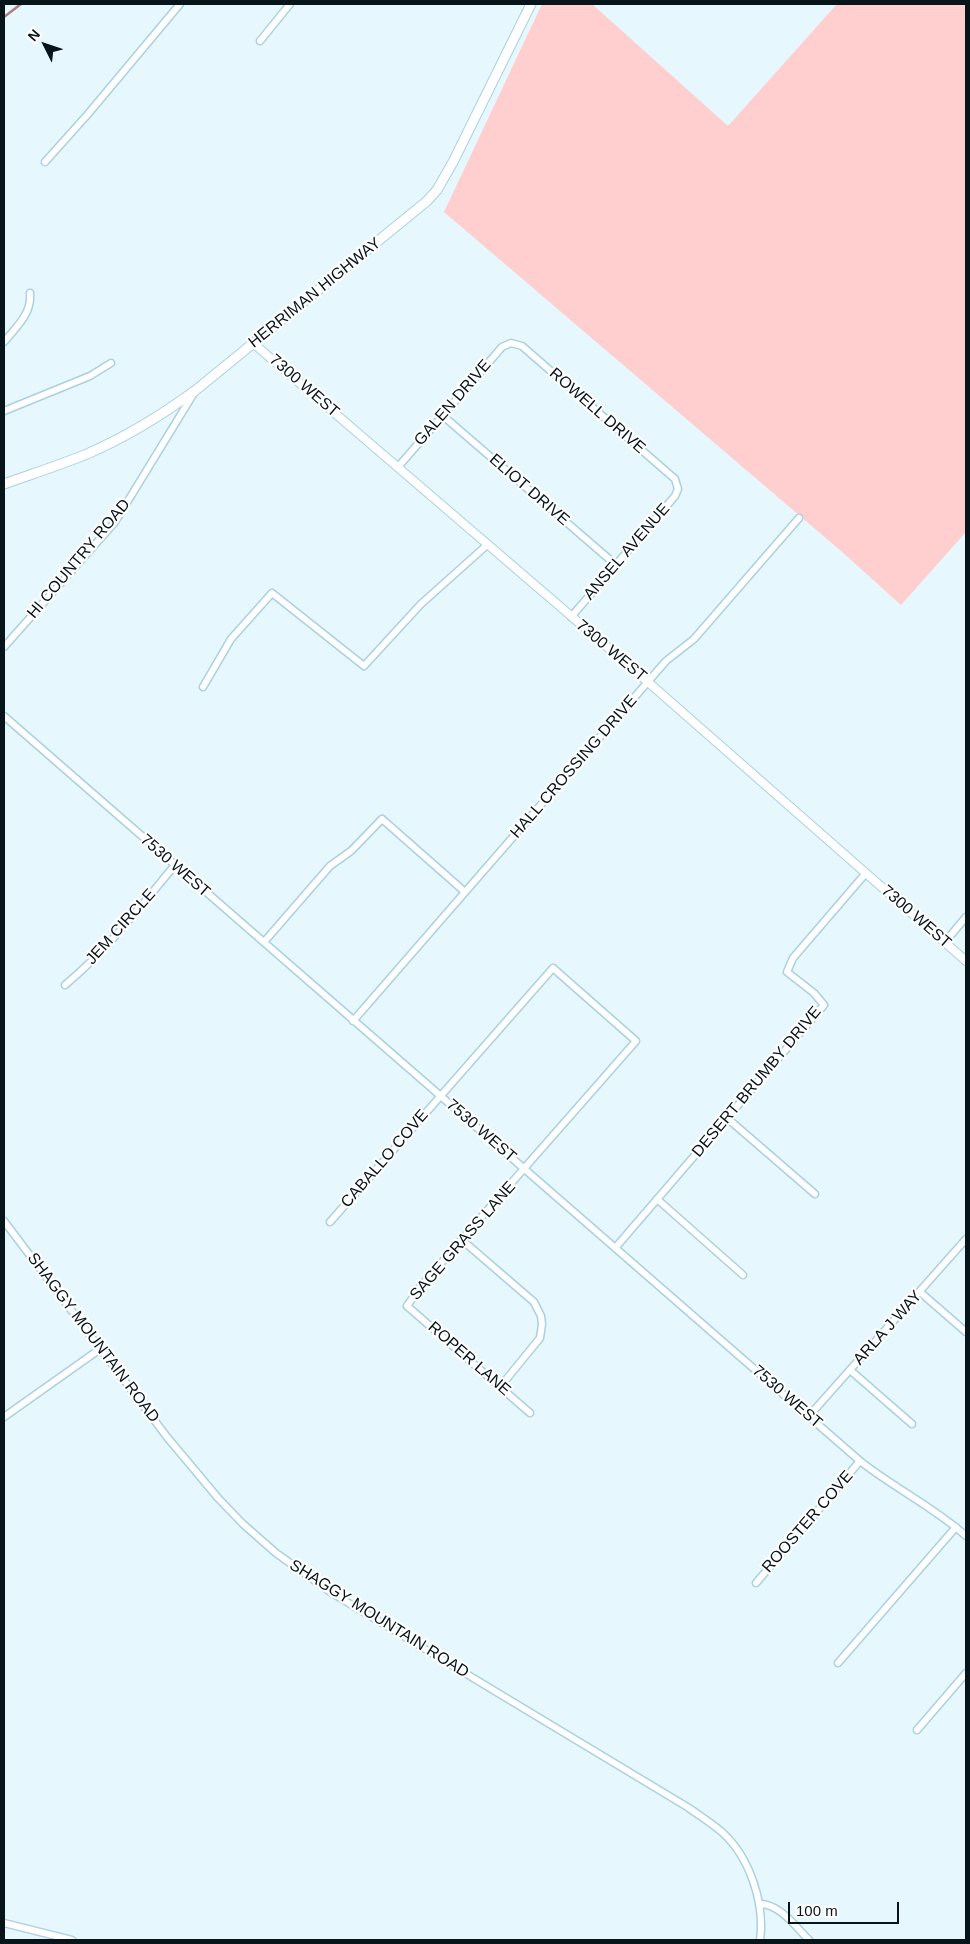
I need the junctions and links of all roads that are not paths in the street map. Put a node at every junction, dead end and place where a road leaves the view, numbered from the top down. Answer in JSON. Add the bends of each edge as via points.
{"nodes":[{"id":1,"x":180,"y":4,"type":"edge"},
{"id":2,"x":290,"y":4,"type":"edge"},
{"id":3,"x":531,"y":4,"type":"edge"},
{"id":4,"x":260,"y":41,"type":"dead end"},
{"id":5,"x":45,"y":162,"type":"dead end"},
{"id":6,"x":30,"y":293,"type":"dead end"},
{"id":7,"x":4,"y":342,"type":"edge"},
{"id":8,"x":253,"y":343,"type":"junction"},
{"id":9,"x":511,"y":343,"type":"joint"},
{"id":10,"x":112,"y":363,"type":"dead end"},
{"id":11,"x":196,"y":390,"type":"junction"},
{"id":12,"x":4,"y":410,"type":"edge"},
{"id":13,"x":442,"y":415,"type":"junction"},
{"id":14,"x":398,"y":467,"type":"junction"},
{"id":15,"x":4,"y":484,"type":"edge"},
{"id":16,"x":678,"y":485,"type":"joint"},
{"id":17,"x":799,"y":518,"type":"dead end"},
{"id":18,"x":487,"y":545,"type":"junction"},
{"id":19,"x":616,"y":565,"type":"junction"},
{"id":20,"x":571,"y":617,"type":"junction"},
{"id":21,"x":4,"y":647,"type":"edge"},
{"id":22,"x":648,"y":682,"type":"junction"},
{"id":23,"x":203,"y":687,"type":"dead end"},
{"id":24,"x":4,"y":716,"type":"edge"},
{"id":25,"x":175,"y":865,"type":"junction"},
{"id":26,"x":866,"y":874,"type":"junction"},
{"id":27,"x":465,"y":892,"type":"junction"},
{"id":28,"x":966,"y":916,"type":"edge"},
{"id":29,"x":264,"y":942,"type":"junction"},
{"id":30,"x":945,"y":942,"type":"junction"},
{"id":31,"x":966,"y":961,"type":"edge"},
{"id":32,"x":64,"y":985,"type":"dead end"},
{"id":33,"x":353,"y":1021,"type":"junction"},
{"id":34,"x":636,"y":1040,"type":"joint"},
{"id":35,"x":440,"y":1096,"type":"junction"},
{"id":36,"x":727,"y":1118,"type":"junction"},
{"id":37,"x":525,"y":1169,"type":"junction"},
{"id":38,"x":815,"y":1194,"type":"dead end"},
{"id":39,"x":657,"y":1199,"type":"junction"},
{"id":40,"x":4,"y":1221,"type":"edge"},
{"id":41,"x":330,"y":1222,"type":"dead end"},
{"id":42,"x":966,"y":1239,"type":"edge"},
{"id":43,"x":462,"y":1240,"type":"junction"},
{"id":44,"x":616,"y":1247,"type":"junction"},
{"id":45,"x":743,"y":1274,"type":"dead end"},
{"id":46,"x":920,"y":1292,"type":"junction"},
{"id":47,"x":407,"y":1306,"type":"joint"},
{"id":48,"x":966,"y":1332,"type":"edge"},
{"id":49,"x":100,"y":1349,"type":"junction"},
{"id":50,"x":850,"y":1370,"type":"junction"},
{"id":51,"x":500,"y":1387,"type":"junction"},
{"id":52,"x":530,"y":1413,"type":"dead end"},
{"id":53,"x":809,"y":1416,"type":"junction"},
{"id":54,"x":4,"y":1418,"type":"edge"},
{"id":55,"x":912,"y":1424,"type":"dead end"},
{"id":56,"x":860,"y":1461,"type":"junction"},
{"id":57,"x":956,"y":1527,"type":"junction"},
{"id":58,"x":966,"y":1536,"type":"edge"},
{"id":59,"x":756,"y":1583,"type":"dead end"},
{"id":60,"x":838,"y":1663,"type":"dead end"},
{"id":61,"x":966,"y":1673,"type":"edge"},
{"id":62,"x":917,"y":1730,"type":"dead end"},
{"id":63,"x":759,"y":1904,"type":"junction"},
{"id":64,"x":4,"y":1923,"type":"edge"},
{"id":65,"x":72,"y":1940,"type":"edge"},
{"id":66,"x":760,"y":1940,"type":"edge"},
{"id":67,"x":809,"y":1940,"type":"edge"}],
"edges":[{"from":1,"to":5,"type":"street"},
{"from":2,"to":4,"type":"street"},
{"from":3,"to":8,"type":"main road","name":"HERRIMAN HIGHWAY","via":[[454,162],[437,190],[402,223]]},
{"from":6,"to":7,"type":"street","via":[[26,315]]},
{"from":8,"to":11,"type":"main road","name":"HERRIMAN HIGHWAY"},
{"from":8,"to":14,"type":"street","name":"7300 WEST"},
{"from":9,"to":13,"type":"street","name":"GALEN DRIVE","via":[[502,347]]},
{"from":9,"to":16,"type":"street","name":"ROWELL DRIVE","via":[[522,346]]},
{"from":10,"to":12,"type":"street","via":[[90,376]]},
{"from":11,"to":15,"type":"main road","name":"HERRIMAN HIGHWAY","via":[[156,418],[109,444]]},
{"from":11,"to":21,"type":"street","name":"HI COUNTRY ROAD","via":[[119,517]]},
{"from":13,"to":14,"type":"street","name":"GALEN DRIVE"},
{"from":13,"to":19,"type":"street","name":"ELIOT DRIVE"},
{"from":14,"to":18,"type":"street","name":"7300 WEST"},
{"from":16,"to":19,"type":"street","name":"ANSEL AVENUE","via":[[675,496]]},
{"from":17,"to":22,"type":"street","name":"HALL CROSSING DRIVE","via":[[694,639],[670,657]]},
{"from":18,"to":20,"type":"street","name":"7300 WEST"},
{"from":18,"to":23,"type":"street","via":[[421,604],[364,666],[272,593],[231,639]]},
{"from":19,"to":20,"type":"street","name":"ANSEL AVENUE"},
{"from":20,"to":22,"type":"street","name":"7300 WEST"},
{"from":22,"to":26,"type":"street","name":"7300 WEST"},
{"from":22,"to":27,"type":"street","name":"HALL CROSSING DRIVE"},
{"from":24,"to":25,"type":"street","name":"7530 WEST"},
{"from":25,"to":29,"type":"street","name":"7530 WEST"},
{"from":25,"to":32,"type":"street","name":"JEM CIRCLE","via":[[110,944]]},
{"from":26,"to":30,"type":"street","name":"7300 WEST"},
{"from":26,"to":36,"type":"street","name":"DESERT BRUMBY DRIVE","via":[[793,958],[787,972],[824,1005]]},
{"from":27,"to":29,"type":"street","via":[[382,819],[351,852],[330,866]]},
{"from":27,"to":33,"type":"street","name":"HALL CROSSING DRIVE"},
{"from":28,"to":30,"type":"street"},
{"from":29,"to":33,"type":"street","name":"7530 WEST"},
{"from":30,"to":31,"type":"street","name":"7300 WEST"},
{"from":33,"to":35,"type":"street","name":"7530 WEST"},
{"from":34,"to":35,"type":"street","name":"CABALLO COVE","via":[[553,968]]},
{"from":34,"to":37,"type":"street","name":"SAGE GRASS LANE"},
{"from":35,"to":37,"type":"street","name":"7530 WEST"},
{"from":35,"to":41,"type":"street","name":"CABALLO COVE"},
{"from":36,"to":38,"type":"street"},
{"from":36,"to":39,"type":"street","name":"DESERT BRUMBY DRIVE"},
{"from":37,"to":43,"type":"street","name":"SAGE GRASS LANE"},
{"from":37,"to":44,"type":"street","name":"7530 WEST"},
{"from":39,"to":44,"type":"street","name":"DESERT BRUMBY DRIVE"},
{"from":39,"to":45,"type":"street"},
{"from":40,"to":49,"type":"street","name":"SHAGGY MOUNTAIN ROAD"},
{"from":42,"to":46,"type":"street","name":"ARLA J WAY"},
{"from":43,"to":47,"type":"street","name":"SAGE GRASS LANE"},
{"from":43,"to":51,"type":"street","via":[[534,1302],[541,1316],[540,1338]]},
{"from":44,"to":53,"type":"street","name":"7530 WEST"},
{"from":46,"to":48,"type":"street"},
{"from":46,"to":50,"type":"street","name":"ARLA J WAY"},
{"from":47,"to":51,"type":"street","name":"ROPER LANE"},
{"from":49,"to":54,"type":"street"},
{"from":49,"to":63,"type":"street","name":"SHAGGY MOUNTAIN ROAD","via":[[218,1498],[260,1540],[332,1593],[702,1817],[736,1847]]},
{"from":50,"to":53,"type":"street","name":"ARLA J WAY"},
{"from":50,"to":55,"type":"street"},
{"from":51,"to":52,"type":"street","name":"ROPER LANE"},
{"from":53,"to":56,"type":"street","name":"7530 WEST"},
{"from":56,"to":57,"type":"street","name":"7530 WEST"},
{"from":56,"to":59,"type":"street","name":"ROOSTER COVE"},
{"from":57,"to":58,"type":"street","name":"7530 WEST"},
{"from":57,"to":60,"type":"street"},
{"from":61,"to":62,"type":"street"},
{"from":63,"to":66,"type":"street","name":"SHAGGY MOUNTAIN ROAD"},
{"from":63,"to":67,"type":"street","via":[[779,1911]]},
{"from":64,"to":65,"type":"street"}]}
